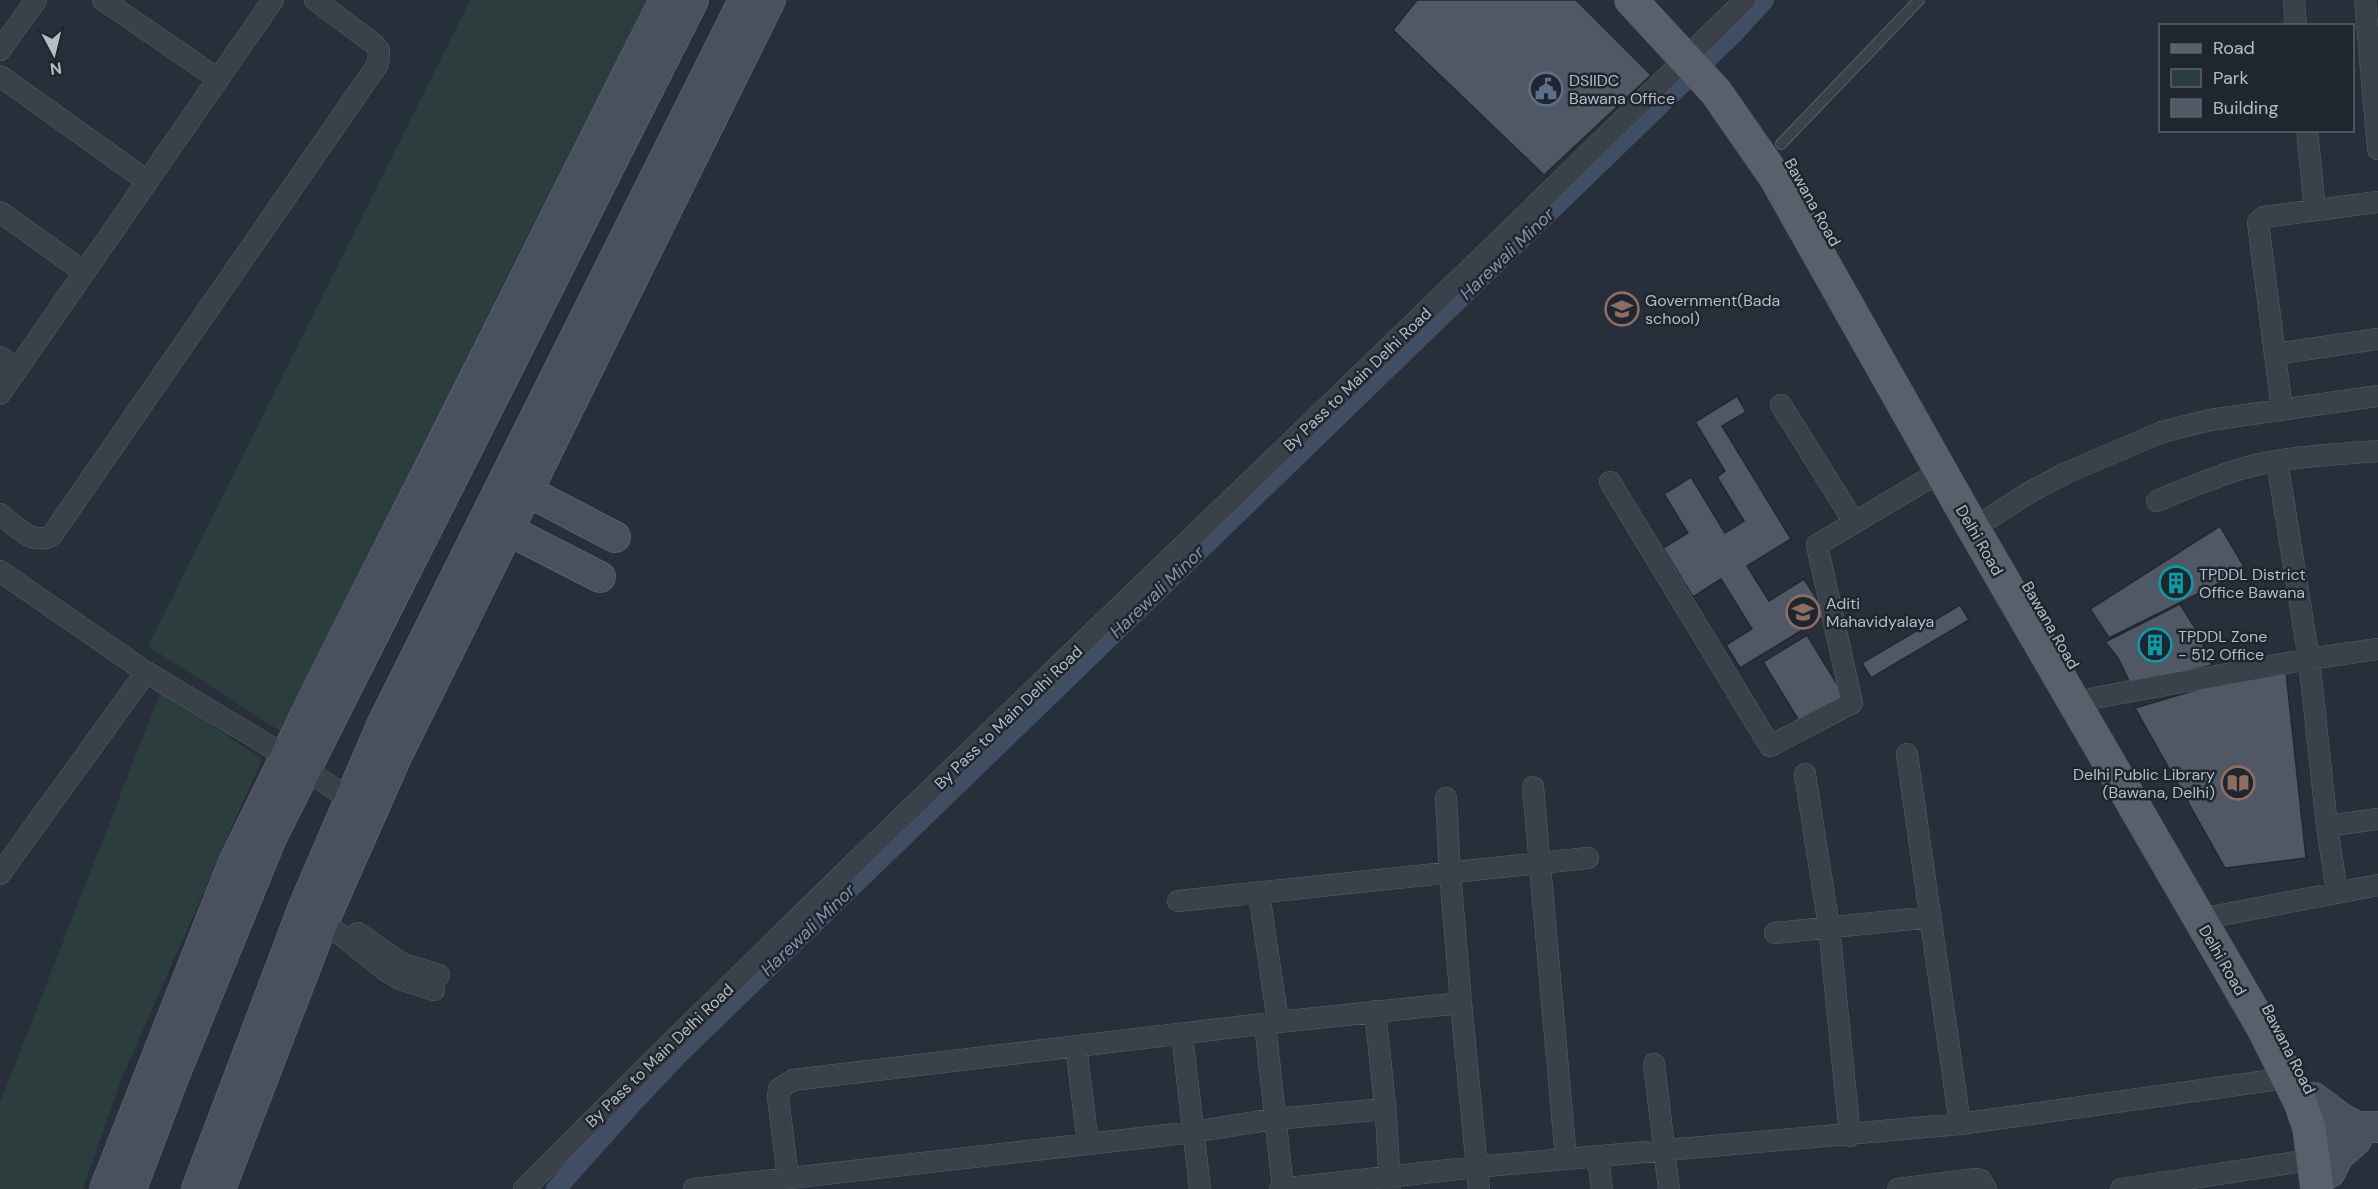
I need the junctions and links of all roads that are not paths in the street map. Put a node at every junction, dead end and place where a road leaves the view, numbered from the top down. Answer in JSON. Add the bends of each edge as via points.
{"nodes":[{"id":1,"x":36,"y":0,"type":"edge"},
{"id":2,"x":103,"y":0,"type":"edge"},
{"id":3,"x":273,"y":0,"type":"edge"},
{"id":4,"x":315,"y":0,"type":"edge"},
{"id":5,"x":665,"y":0,"type":"edge"},
{"id":6,"x":693,"y":0,"type":"edge"},
{"id":7,"x":744,"y":0,"type":"edge"},
{"id":8,"x":770,"y":0,"type":"edge"},
{"id":9,"x":1631,"y":0,"type":"edge"},
{"id":10,"x":1655,"y":0,"type":"edge"},
{"id":11,"x":1744,"y":0,"type":"edge"},
{"id":12,"x":1918,"y":0,"type":"edge"},
{"id":13,"x":2294,"y":0,"type":"edge"},
{"id":14,"x":2365,"y":0,"type":"edge"},
{"id":15,"x":2296,"y":24,"type":"edge"},
{"id":16,"x":0,"y":50,"type":"edge"},
{"id":17,"x":1696,"y":55,"type":"junction"},
{"id":18,"x":0,"y":75,"type":"edge"},
{"id":19,"x":218,"y":79,"type":"junction"},
{"id":20,"x":2307,"y":132,"type":"edge"},
{"id":21,"x":1763,"y":134,"type":"junction"},
{"id":22,"x":2378,"y":149,"type":"edge"},
{"id":23,"x":147,"y":181,"type":"junction"},
{"id":24,"x":2378,"y":202,"type":"edge"},
{"id":25,"x":2315,"y":210,"type":"junction"},
{"id":26,"x":0,"y":212,"type":"edge"},
{"id":27,"x":84,"y":272,"type":"junction"},
{"id":28,"x":2378,"y":339,"type":"edge"},
{"id":29,"x":2275,"y":354,"type":"junction"},
{"id":30,"x":9,"y":363,"type":"edge"},
{"id":31,"x":0,"y":394,"type":"edge"},
{"id":32,"x":2378,"y":396,"type":"edge"},
{"id":33,"x":1781,"y":405,"type":"dead end"},
{"id":34,"x":2282,"y":410,"type":"junction"},
{"id":35,"x":2378,"y":451,"type":"edge"},
{"id":36,"x":2277,"y":461,"type":"junction"},
{"id":37,"x":1941,"y":471,"type":"junction"},
{"id":38,"x":1610,"y":482,"type":"dead end"},
{"id":39,"x":527,"y":491,"type":"junction"},
{"id":40,"x":2157,"y":501,"type":"dead end"},
{"id":41,"x":0,"y":514,"type":"edge"},
{"id":42,"x":1988,"y":519,"type":"junction"},
{"id":43,"x":1854,"y":522,"type":"junction"},
{"id":44,"x":508,"y":530,"type":"junction"},
{"id":45,"x":615,"y":537,"type":"dead end"},
{"id":46,"x":0,"y":571,"type":"edge"},
{"id":47,"x":600,"y":577,"type":"dead end"},
{"id":48,"x":2378,"y":649,"type":"edge"},
{"id":49,"x":2309,"y":659,"type":"junction"},
{"id":50,"x":146,"y":672,"type":"junction"},
{"id":51,"x":2085,"y":703,"type":"junction"},
{"id":52,"x":1907,"y":754,"type":"dead end"},
{"id":53,"x":295,"y":763,"type":"junction"},
{"id":54,"x":1805,"y":774,"type":"dead end"},
{"id":55,"x":1533,"y":787,"type":"dead end"},
{"id":56,"x":1446,"y":798,"type":"dead end"},
{"id":57,"x":360,"y":807,"type":"junction"},
{"id":58,"x":2378,"y":819,"type":"edge"},
{"id":59,"x":2327,"y":826,"type":"junction"},
{"id":60,"x":1588,"y":858,"type":"dead end"},
{"id":61,"x":1539,"y":864,"type":"junction"},
{"id":62,"x":1450,"y":873,"type":"junction"},
{"id":63,"x":0,"y":874,"type":"edge"},
{"id":64,"x":2378,"y":885,"type":"edge"},
{"id":65,"x":1259,"y":893,"type":"junction"},
{"id":66,"x":2337,"y":893,"type":"junction"},
{"id":67,"x":1178,"y":901,"type":"dead end"},
{"id":68,"x":331,"y":902,"type":"junction"},
{"id":69,"x":1930,"y":917,"type":"junction"},
{"id":70,"x":2209,"y":920,"type":"junction"},
{"id":71,"x":1829,"y":927,"type":"junction"},
{"id":72,"x":1775,"y":933,"type":"dead end"},
{"id":73,"x":317,"y":938,"type":"junction"},
{"id":74,"x":1461,"y":1003,"type":"junction"},
{"id":75,"x":1375,"y":1011,"type":"junction"},
{"id":76,"x":1271,"y":1023,"type":"junction"},
{"id":77,"x":1182,"y":1034,"type":"junction"},
{"id":78,"x":1076,"y":1046,"type":"junction"},
{"id":79,"x":1654,"y":1064,"type":"dead end"},
{"id":80,"x":1385,"y":1109,"type":"junction"},
{"id":81,"x":1275,"y":1119,"type":"junction"},
{"id":82,"x":1960,"y":1124,"type":"junction"},
{"id":83,"x":1193,"y":1132,"type":"junction"},
{"id":84,"x":1850,"y":1136,"type":"junction"},
{"id":85,"x":2330,"y":1137,"type":"edge"},
{"id":86,"x":1088,"y":1144,"type":"junction"},
{"id":87,"x":1664,"y":1151,"type":"junction"},
{"id":88,"x":1598,"y":1157,"type":"junction"},
{"id":89,"x":1566,"y":1159,"type":"junction"},
{"id":90,"x":1476,"y":1167,"type":"junction"},
{"id":91,"x":788,"y":1178,"type":"junction"},
{"id":92,"x":1390,"y":1183,"type":"edge"},
{"id":93,"x":105,"y":1189,"type":"edge"},
{"id":94,"x":131,"y":1189,"type":"edge"},
{"id":95,"x":197,"y":1189,"type":"edge"},
{"id":96,"x":220,"y":1189,"type":"edge"},
{"id":97,"x":524,"y":1189,"type":"edge"},
{"id":98,"x":694,"y":1189,"type":"edge"},
{"id":99,"x":1200,"y":1189,"type":"edge"},
{"id":100,"x":1282,"y":1189,"type":"edge"},
{"id":101,"x":1479,"y":1189,"type":"edge"},
{"id":102,"x":1602,"y":1189,"type":"edge"},
{"id":103,"x":1669,"y":1189,"type":"edge"},
{"id":104,"x":1898,"y":1189,"type":"edge"},
{"id":105,"x":1986,"y":1189,"type":"edge"},
{"id":106,"x":2121,"y":1189,"type":"edge"}],
"edges":[{"from":1,"to":16,"type":"street"},
{"from":2,"to":19,"type":"street"},
{"from":3,"to":19,"type":"street"},
{"from":4,"to":41,"type":"street","via":[[374,44],[379,50],[378,64],[52,535],[38,540]]},
{"from":5,"to":53,"type":"main road"},
{"from":6,"to":53,"type":"main road"},
{"from":7,"to":57,"type":"main road","via":[[383,723]]},
{"from":8,"to":39,"type":"main road"},
{"from":9,"to":17,"type":"main road"},
{"from":10,"to":17,"type":"main road"},
{"from":11,"to":17,"type":"street","name":"By Pass to Main Delhi Road"},
{"from":12,"to":21,"type":"lane"},
{"from":13,"to":15,"type":"street"},
{"from":14,"to":22,"type":"street"},
{"from":17,"to":21,"type":"main road","name":"Bawana Road"},
{"from":17,"to":97,"type":"street","name":"By Pass to Main Delhi Road","via":[[626,1086]]},
{"from":18,"to":23,"type":"street"},
{"from":19,"to":23,"type":"street"},
{"from":20,"to":25,"type":"street"},
{"from":21,"to":37,"type":"main road","name":"Delhi Road","via":[[1775,177]]},
{"from":21,"to":42,"type":"main road","name":"Bawana Road"},
{"from":23,"to":27,"type":"street"},
{"from":24,"to":25,"type":"street"},
{"from":25,"to":29,"type":"street","via":[[2264,217],[2259,222]]},
{"from":26,"to":27,"type":"street"},
{"from":27,"to":30,"type":"street"},
{"from":28,"to":29,"type":"street"},
{"from":29,"to":34,"type":"street"},
{"from":30,"to":31,"type":"street"},
{"from":32,"to":34,"type":"street"},
{"from":33,"to":43,"type":"street"},
{"from":34,"to":42,"type":"street","via":[[2210,420],[2162,432],[2030,492]]},
{"from":35,"to":36,"type":"street"},
{"from":36,"to":40,"type":"street","via":[[2244,468]]},
{"from":36,"to":49,"type":"street"},
{"from":37,"to":43,"type":"street"},
{"from":37,"to":51,"type":"main road","name":"Delhi Road"},
{"from":38,"to":43,"type":"street","via":[[1770,746],[1852,703],[1817,545]]},
{"from":39,"to":44,"type":"main road"},
{"from":39,"to":45,"type":"main road"},
{"from":42,"to":51,"type":"main road","name":"Bawana Road"},
{"from":44,"to":47,"type":"main road"},
{"from":44,"to":57,"type":"main road","via":[[396,757]]},
{"from":46,"to":50,"type":"street"},
{"from":48,"to":49,"type":"street"},
{"from":49,"to":51,"type":"street"},
{"from":49,"to":59,"type":"street"},
{"from":50,"to":53,"type":"street"},
{"from":50,"to":63,"type":"street"},
{"from":51,"to":70,"type":"main road","name":"Bawana Road"},
{"from":52,"to":69,"type":"street"},
{"from":53,"to":57,"type":"street"},
{"from":53,"to":93,"type":"main road","via":[[234,862]]},
{"from":53,"to":94,"type":"main road","via":[[271,838]]},
{"from":54,"to":71,"type":"street"},
{"from":55,"to":61,"type":"street"},
{"from":56,"to":62,"type":"street"},
{"from":57,"to":68,"type":"main road"},
{"from":57,"to":95,"type":"main road","via":[[305,904]]},
{"from":58,"to":59,"type":"street"},
{"from":59,"to":66,"type":"street"},
{"from":60,"to":61,"type":"street"},
{"from":61,"to":62,"type":"street"},
{"from":61,"to":89,"type":"street"},
{"from":62,"to":65,"type":"street"},
{"from":62,"to":74,"type":"street"},
{"from":64,"to":66,"type":"street"},
{"from":65,"to":67,"type":"street"},
{"from":65,"to":76,"type":"street"},
{"from":66,"to":70,"type":"street"},
{"from":68,"to":73,"type":"main road"},
{"from":68,"to":73,"type":"street","via":[[339,920],[436,982],[400,979],[331,928]]},
{"from":69,"to":71,"type":"street"},
{"from":69,"to":82,"type":"street"},
{"from":70,"to":85,"type":"main road","name":"Bawana Road","via":[[2268,1006]]},
{"from":71,"to":72,"type":"street"},
{"from":71,"to":84,"type":"street"},
{"from":73,"to":96,"type":"main road"},
{"from":74,"to":75,"type":"street"},
{"from":74,"to":90,"type":"street"},
{"from":75,"to":76,"type":"street"},
{"from":75,"to":80,"type":"street"},
{"from":76,"to":77,"type":"street"},
{"from":76,"to":81,"type":"street"},
{"from":77,"to":78,"type":"street"},
{"from":77,"to":83,"type":"street"},
{"from":78,"to":86,"type":"street"},
{"from":78,"to":91,"type":"street","via":[[793,1080],[780,1089],[778,1097]]},
{"from":79,"to":87,"type":"street"},
{"from":80,"to":81,"type":"street"},
{"from":80,"to":92,"type":"street"},
{"from":81,"to":83,"type":"street"},
{"from":81,"to":100,"type":"street"},
{"from":82,"to":84,"type":"street"},
{"from":82,"to":85,"type":"street"},
{"from":83,"to":86,"type":"street"},
{"from":83,"to":99,"type":"street"},
{"from":84,"to":87,"type":"street"},
{"from":85,"to":106,"type":"street"},
{"from":86,"to":91,"type":"street"},
{"from":87,"to":88,"type":"street"},
{"from":87,"to":103,"type":"street"},
{"from":88,"to":89,"type":"street"},
{"from":88,"to":102,"type":"street"},
{"from":89,"to":90,"type":"street"},
{"from":90,"to":92,"type":"street"},
{"from":90,"to":101,"type":"street"},
{"from":91,"to":98,"type":"street"},
{"from":92,"to":100,"type":"street"},
{"from":104,"to":105,"type":"street","via":[[1976,1179]]}]}
